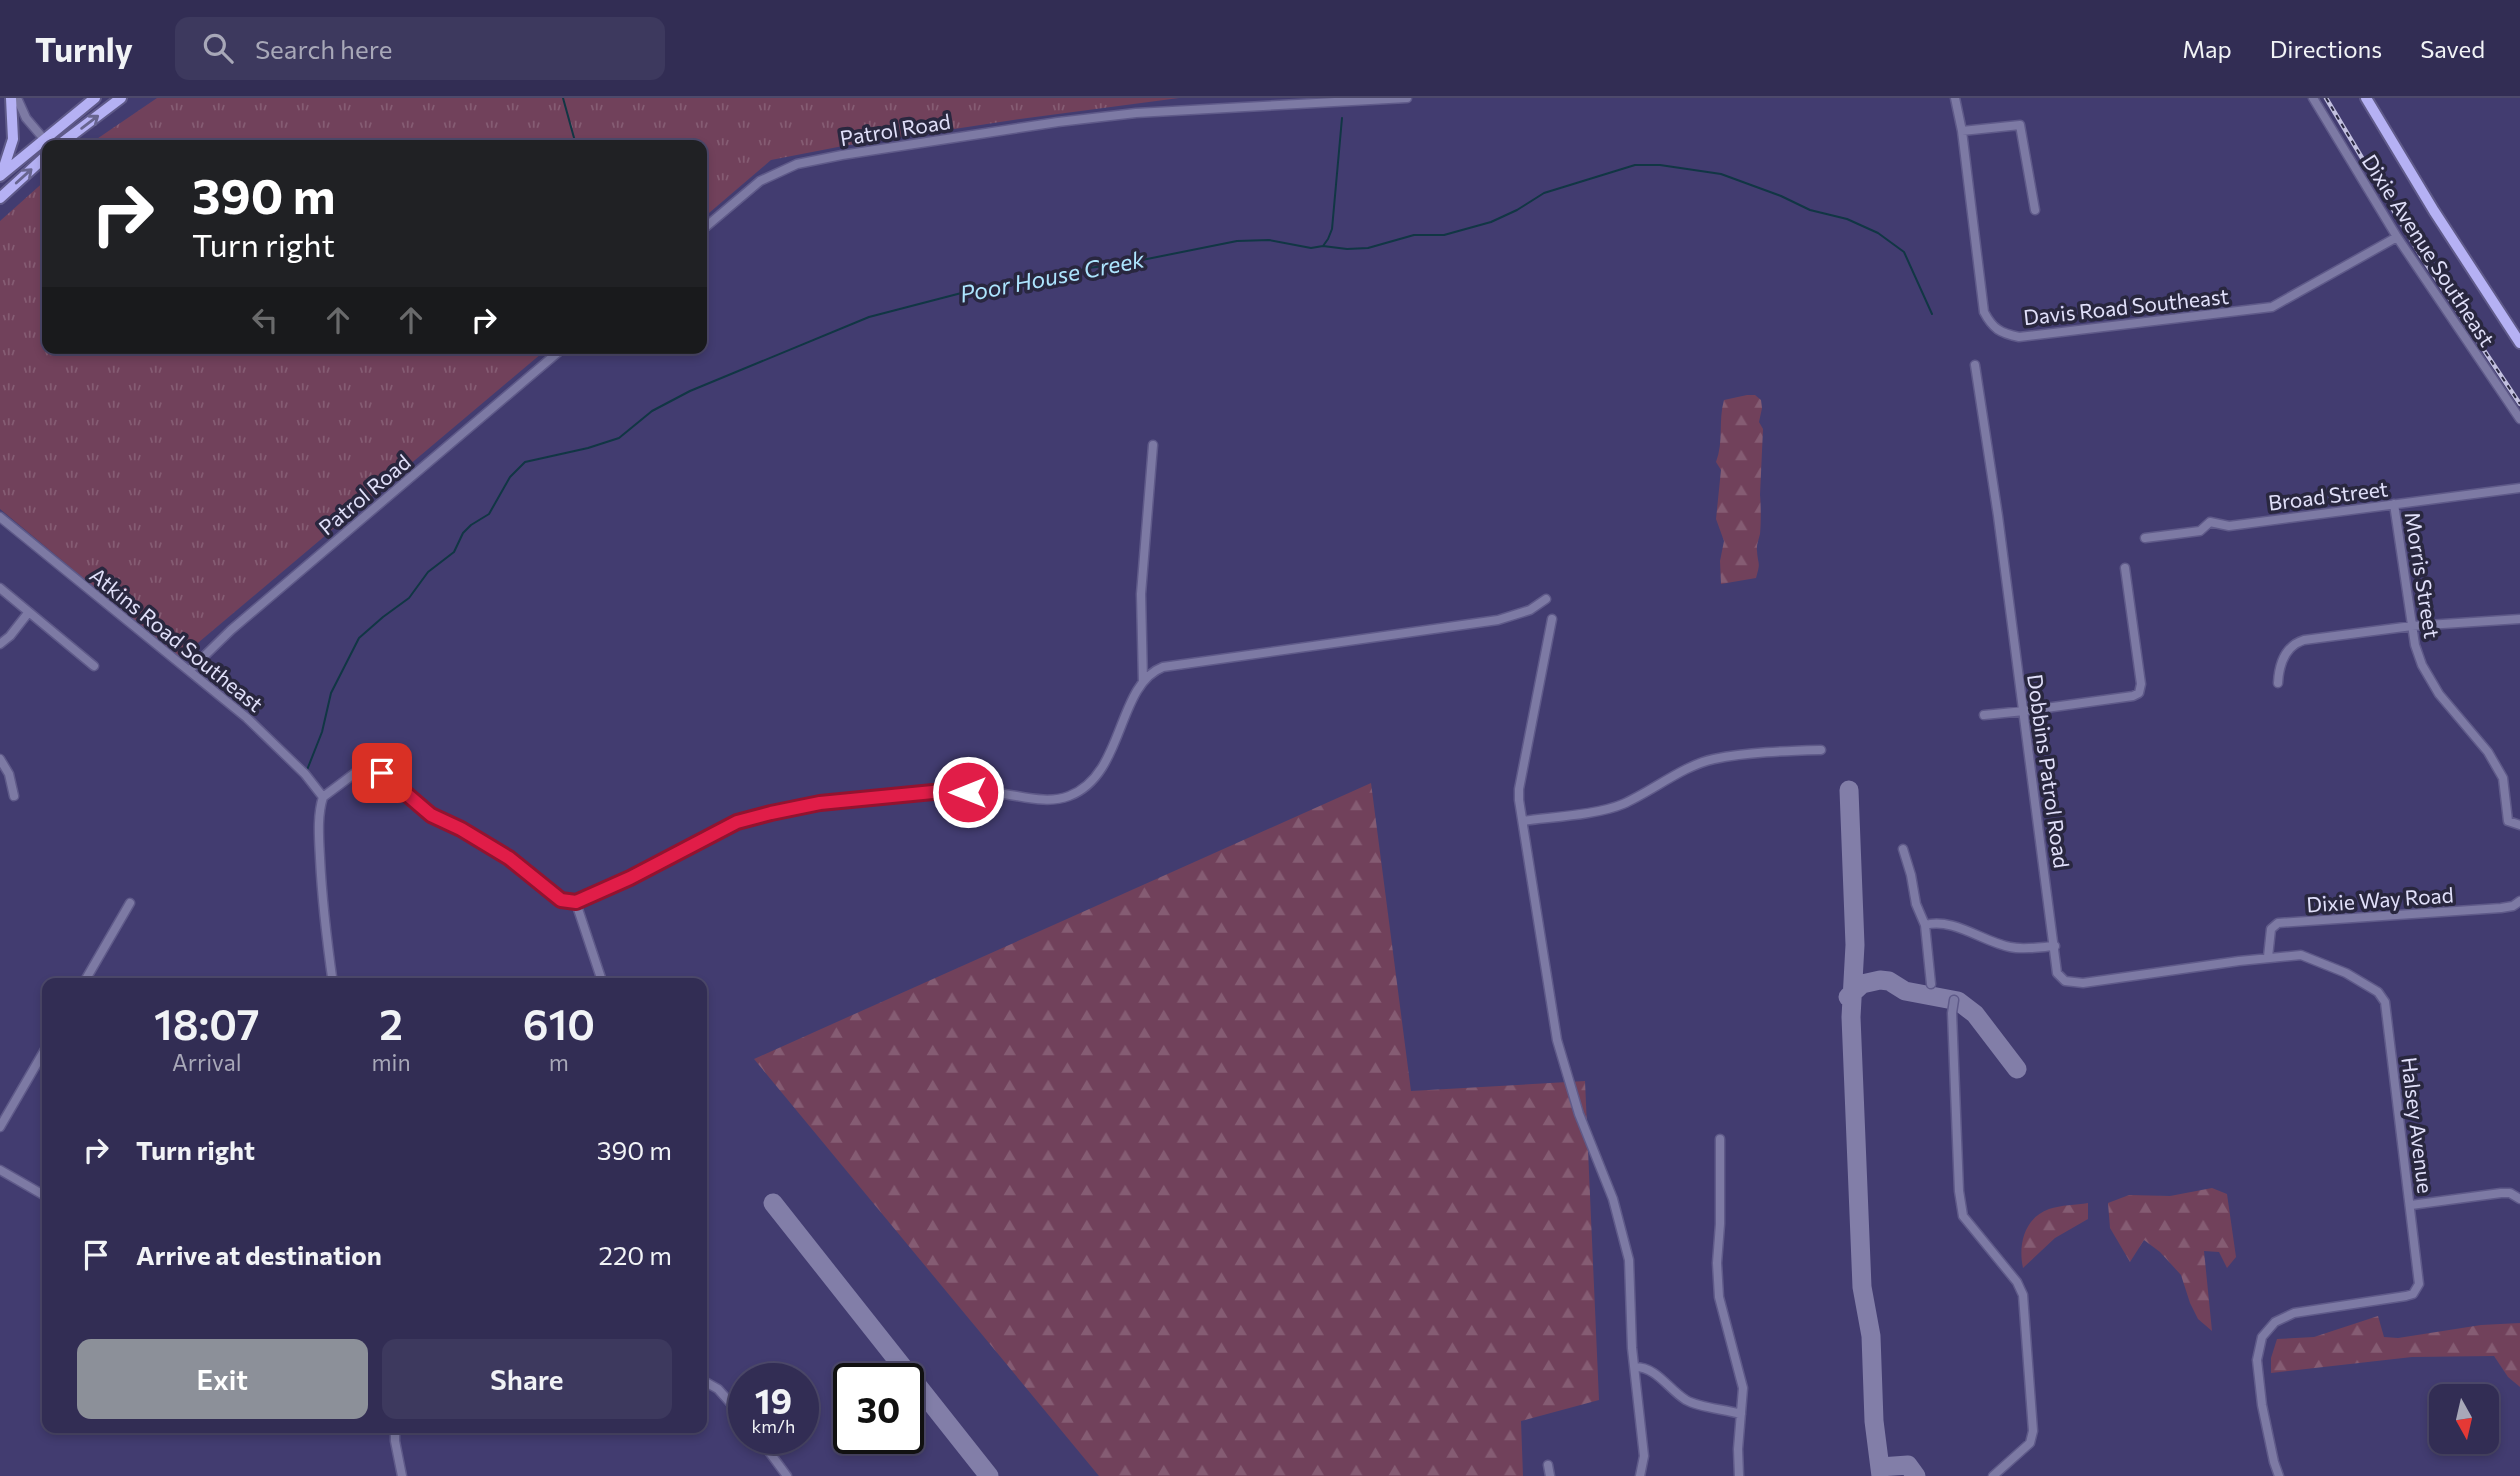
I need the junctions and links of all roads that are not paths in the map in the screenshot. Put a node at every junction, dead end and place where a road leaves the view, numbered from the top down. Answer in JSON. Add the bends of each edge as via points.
{"nodes":[{"id":1,"x":10,"y":98,"type":"edge"},
{"id":2,"x":18,"y":98,"type":"edge"},
{"id":3,"x":95,"y":98,"type":"edge"},
{"id":4,"x":121,"y":98,"type":"edge"},
{"id":5,"x":1408,"y":98,"type":"edge"},
{"id":6,"x":1955,"y":98,"type":"edge"},
{"id":7,"x":2313,"y":98,"type":"edge"},
{"id":8,"x":2366,"y":98,"type":"edge"},
{"id":9,"x":1962,"y":131,"type":"junction"},
{"id":10,"x":44,"y":140,"type":"edge"},
{"id":11,"x":48,"y":140,"type":"edge"},
{"id":12,"x":66,"y":140,"type":"edge"},
{"id":13,"x":42,"y":145,"type":"edge"},
{"id":14,"x":42,"y":160,"type":"edge"},
{"id":15,"x":1,"y":175,"type":"edge"},
{"id":16,"x":0,"y":198,"type":"edge"},
{"id":17,"x":2035,"y":210,"type":"dead end"},
{"id":18,"x":707,"y":226,"type":"edge"},
{"id":19,"x":2397,"y":237,"type":"junction"},
{"id":20,"x":2520,"y":343,"type":"edge"},
{"id":21,"x":557,"y":354,"type":"edge"},
{"id":22,"x":1975,"y":365,"type":"dead end"},
{"id":23,"x":2520,"y":419,"type":"edge"},
{"id":24,"x":1153,"y":445,"type":"dead end"},
{"id":25,"x":2520,"y":488,"type":"edge"},
{"id":26,"x":2393,"y":504,"type":"junction"},
{"id":27,"x":0,"y":517,"type":"edge"},
{"id":28,"x":2145,"y":538,"type":"dead end"},
{"id":29,"x":2125,"y":568,"type":"dead end"},
{"id":30,"x":0,"y":588,"type":"edge"},
{"id":31,"x":1546,"y":599,"type":"dead end"},
{"id":32,"x":28,"y":612,"type":"junction"},
{"id":33,"x":1552,"y":619,"type":"dead end"},
{"id":34,"x":2520,"y":620,"type":"edge"},
{"id":35,"x":2412,"y":626,"type":"junction"},
{"id":36,"x":0,"y":644,"type":"edge"},
{"id":37,"x":94,"y":666,"type":"dead end"},
{"id":38,"x":190,"y":670,"type":"junction"},
{"id":39,"x":1143,"y":682,"type":"junction"},
{"id":40,"x":2278,"y":683,"type":"dead end"},
{"id":41,"x":2024,"y":712,"type":"junction"},
{"id":42,"x":1984,"y":715,"type":"dead end"},
{"id":43,"x":1821,"y":750,"type":"dead end"},
{"id":44,"x":0,"y":759,"type":"edge"},
{"id":45,"x":14,"y":796,"type":"dead end"},
{"id":46,"x":323,"y":797,"type":"junction"},
{"id":47,"x":1523,"y":821,"type":"junction"},
{"id":48,"x":2520,"y":825,"type":"edge"},
{"id":49,"x":1903,"y":849,"type":"dead end"},
{"id":50,"x":2520,"y":901,"type":"edge"},
{"id":51,"x":576,"y":902,"type":"junction"},
{"id":52,"x":130,"y":903,"type":"dead end"},
{"id":53,"x":1925,"y":925,"type":"junction"},
{"id":54,"x":2055,"y":946,"type":"junction"},
{"id":55,"x":2268,"y":957,"type":"junction"},
{"id":56,"x":2057,"y":974,"type":"joint"},
{"id":57,"x":86,"y":978,"type":"edge"},
{"id":58,"x":332,"y":978,"type":"edge"},
{"id":59,"x":601,"y":978,"type":"edge"},
{"id":60,"x":1931,"y":984,"type":"dead end"},
{"id":61,"x":1954,"y":1000,"type":"dead end"},
{"id":62,"x":42,"y":1055,"type":"edge"},
{"id":63,"x":0,"y":1127,"type":"edge"},
{"id":64,"x":1720,"y":1139,"type":"dead end"},
{"id":65,"x":0,"y":1170,"type":"edge"},
{"id":66,"x":42,"y":1194,"type":"edge"},
{"id":67,"x":2520,"y":1199,"type":"edge"},
{"id":68,"x":2411,"y":1205,"type":"junction"},
{"id":69,"x":1635,"y":1367,"type":"junction"},
{"id":70,"x":707,"y":1383,"type":"edge"},
{"id":71,"x":728,"y":1400,"type":"edge"},
{"id":72,"x":1741,"y":1414,"type":"junction"},
{"id":73,"x":395,"y":1433,"type":"edge"},
{"id":74,"x":771,"y":1454,"type":"edge"},
{"id":75,"x":1548,"y":1465,"type":"dead end"},
{"id":76,"x":402,"y":1476,"type":"edge"},
{"id":77,"x":787,"y":1476,"type":"edge"},
{"id":78,"x":1550,"y":1476,"type":"edge"},
{"id":79,"x":1640,"y":1476,"type":"edge"},
{"id":80,"x":1739,"y":1476,"type":"edge"},
{"id":81,"x":1993,"y":1476,"type":"edge"},
{"id":82,"x":2279,"y":1476,"type":"edge"}],
"edges":[{"from":1,"to":15,"type":"main road","via":[[13,139]]},
{"from":2,"to":10,"type":"street","via":[[23,113]]},
{"from":3,"to":11,"type":"main road"},
{"from":12,"to":4,"type":"main road","one_way":true},
{"from":5,"to":18,"type":"street","name":"Patrol Road","via":[[1136,113],[842,155],[797,164],[760,181]]},
{"from":6,"to":9,"type":"street","name":"Davis Road Southeast"},
{"from":7,"to":19,"type":"street","name":"Dixie Avenue Southeast"},
{"from":8,"to":20,"type":"main road"},
{"from":9,"to":17,"type":"street","via":[[2020,125]]},
{"from":9,"to":19,"type":"street","name":"Davis Road Southeast","via":[[1984,312],[1996,331],[2006,334],[2019,337],[2272,307]]},
{"from":13,"to":15,"type":"main road"},
{"from":16,"to":14,"type":"main road","one_way":true},
{"from":19,"to":23,"type":"street","name":"Dixie Avenue Southeast"},
{"from":21,"to":38,"type":"street","name":"Patrol Road","via":[[231,630]]},
{"from":22,"to":41,"type":"street","name":"Dobbins Patrol Road"},
{"from":24,"to":39,"type":"street","via":[[1141,594]]},
{"from":25,"to":26,"type":"street","name":"Broad Street"},
{"from":26,"to":28,"type":"street","name":"Broad Street","via":[[2229,526],[2210,522],[2200,531]]},
{"from":26,"to":35,"type":"street","name":"Morris Street"},
{"from":27,"to":38,"type":"street","name":"Atkins Road Southeast"},
{"from":29,"to":41,"type":"street","via":[[2139,693]]},
{"from":30,"to":32,"type":"street"},
{"from":31,"to":39,"type":"street","via":[[1530,610],[1498,620],[1178,664],[1156,670]]},
{"from":32,"to":36,"type":"street"},
{"from":32,"to":37,"type":"street"},
{"from":33,"to":47,"type":"street","via":[[1518,789]]},
{"from":34,"to":35,"type":"street"},
{"from":35,"to":40,"type":"street","via":[[2296,643],[2285,654]]},
{"from":35,"to":48,"type":"street","name":"Morris Street","via":[[2421,665],[2488,752],[2503,778],[2508,821]]},
{"from":38,"to":46,"type":"street","name":"Atkins Road Southeast","via":[[247,718]]},
{"from":39,"to":51,"type":"street","via":[[1116,744],[1079,792],[1042,799],[933,792],[771,813],[737,822]]},
{"from":41,"to":42,"type":"street"},
{"from":41,"to":54,"type":"street","name":"Dobbins Patrol Road"},
{"from":43,"to":47,"type":"street","via":[[1712,760],[1607,809]]},
{"from":44,"to":45,"type":"street"},
{"from":46,"to":51,"type":"street","via":[[349,776],[364,770],[382,773],[431,815],[509,858],[561,900]]},
{"from":46,"to":58,"type":"street","via":[[321,881]]},
{"from":47,"to":69,"type":"street","via":[[1557,1040],[1579,1114],[1613,1199],[1629,1260]]},
{"from":49,"to":53,"type":"street"},
{"from":50,"to":55,"type":"street","name":"Dixie Way Road","via":[[2501,908],[2278,923],[2271,929]]},
{"from":51,"to":59,"type":"street"},
{"from":52,"to":57,"type":"street"},
{"from":53,"to":54,"type":"street","via":[[1949,926],[2011,948]]},
{"from":53,"to":60,"type":"street"},
{"from":54,"to":56,"type":"street","name":"Dobbins Patrol Road"},
{"from":55,"to":56,"type":"street","name":"Halsey Avenue","via":[[2083,983],[2066,981]]},
{"from":55,"to":68,"type":"street","name":"Halsey Avenue","via":[[2301,955],[2318,961],[2378,992],[2385,1002]]},
{"from":61,"to":81,"type":"street","via":[[1963,1216],[2017,1282],[2024,1305],[2033,1431],[2030,1443]]},
{"from":62,"to":63,"type":"street"},
{"from":64,"to":72,"type":"street","via":[[1719,1297],[1741,1376]]},
{"from":65,"to":66,"type":"street"},
{"from":67,"to":68,"type":"street","via":[[2501,1193]]},
{"from":68,"to":82,"type":"street","name":"Halsey Avenue","via":[[2420,1275],[2413,1294],[2294,1313],[2276,1322],[2263,1337],[2257,1360],[2262,1405]]},
{"from":69,"to":72,"type":"street","via":[[1655,1373],[1699,1406]]},
{"from":69,"to":79,"type":"street","via":[[1644,1456]]},
{"from":70,"to":71,"type":"street"},
{"from":72,"to":80,"type":"street"},
{"from":73,"to":76,"type":"street"},
{"from":74,"to":77,"type":"street"},
{"from":75,"to":78,"type":"street"}]}
